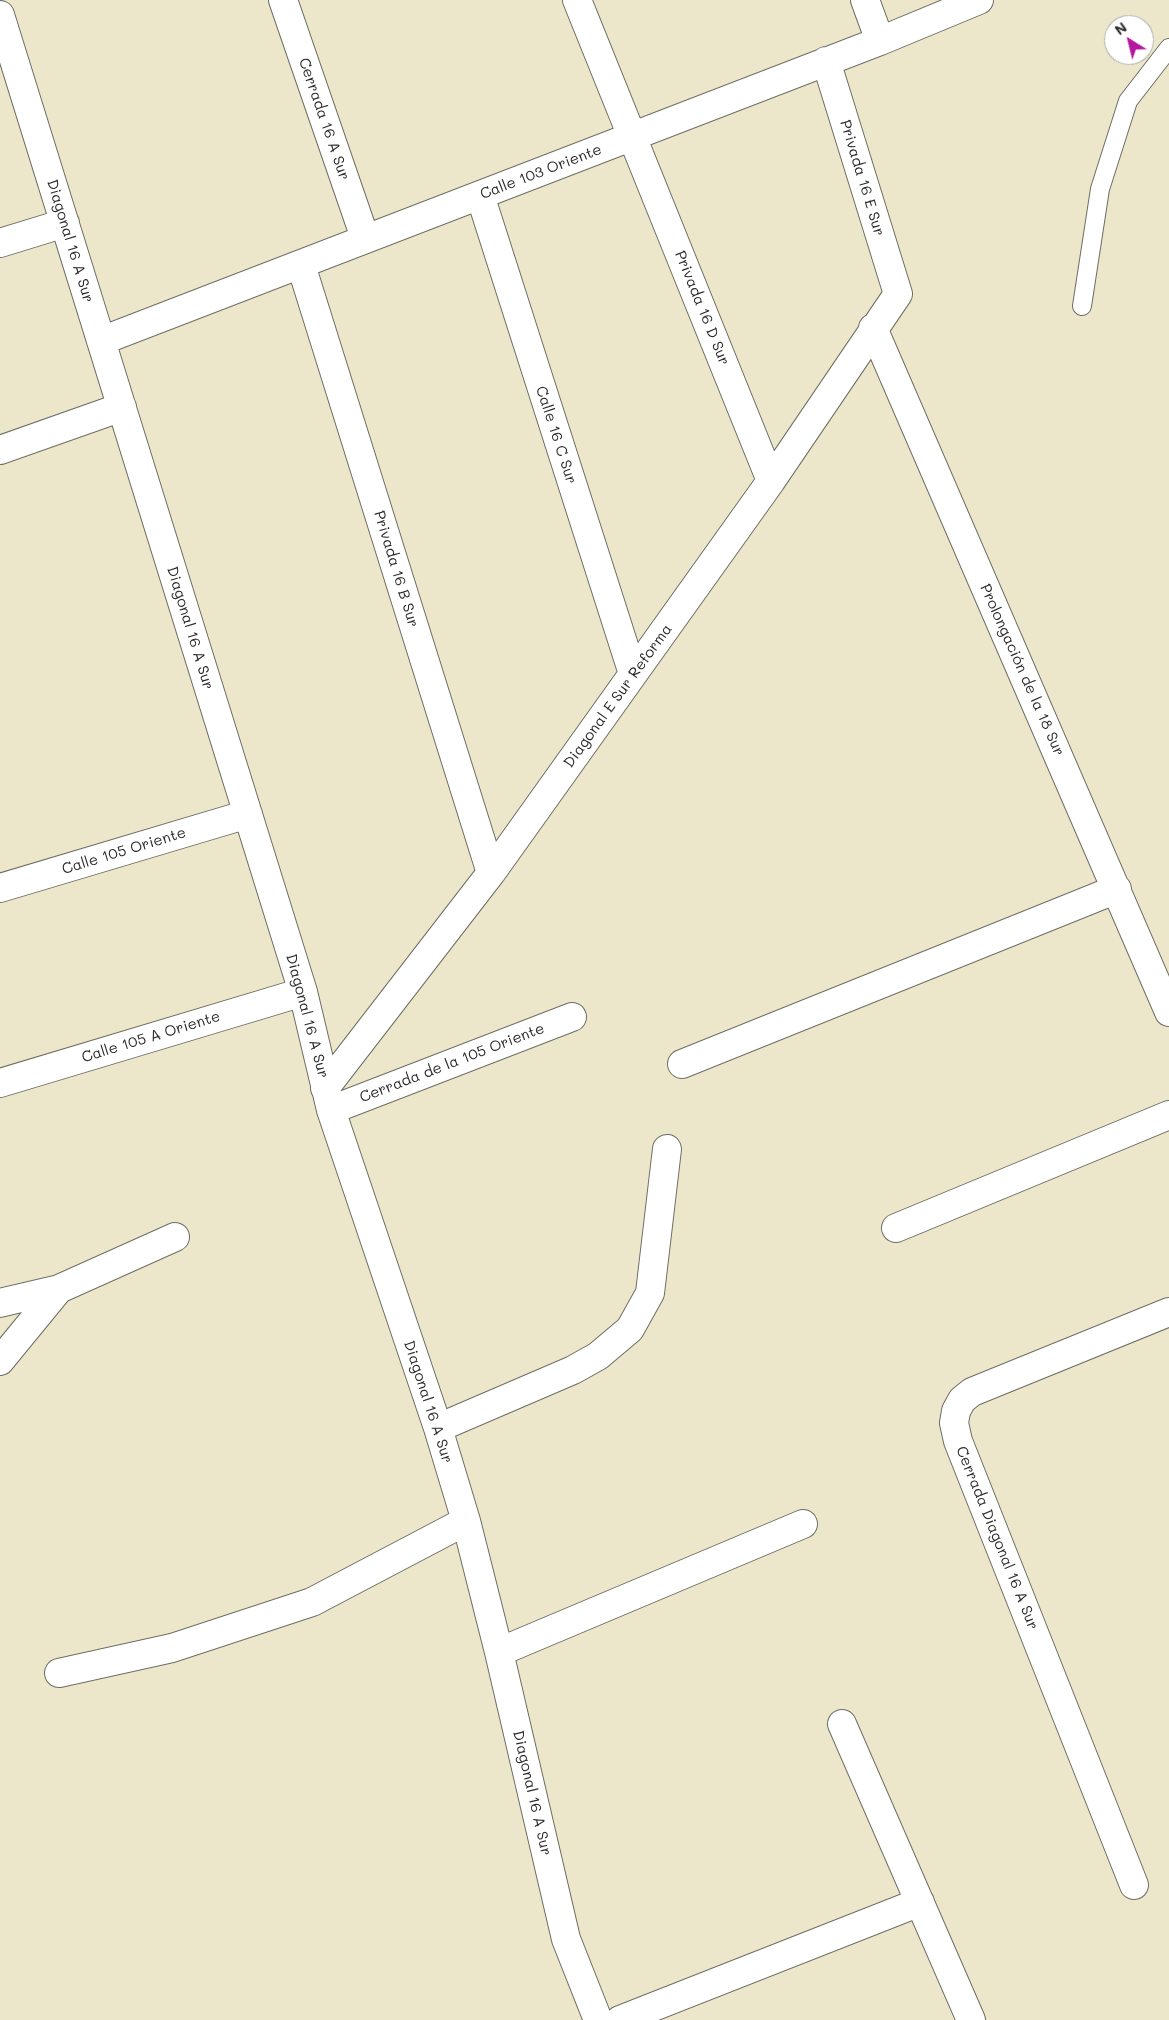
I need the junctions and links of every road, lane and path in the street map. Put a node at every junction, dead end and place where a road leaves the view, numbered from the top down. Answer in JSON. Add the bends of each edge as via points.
{"nodes":[{"id":1,"x":283,"y":0,"type":"edge"},
{"id":2,"x":577,"y":0,"type":"edge"},
{"id":3,"x":865,"y":0,"type":"edge"},
{"id":4,"x":980,"y":0,"type":"edge"},
{"id":5,"x":0,"y":15,"type":"edge"},
{"id":6,"x":880,"y":41,"type":"junction"},
{"id":7,"x":1169,"y":48,"type":"edge"},
{"id":8,"x":826,"y":61,"type":"junction"},
{"id":9,"x":633,"y":136,"type":"junction"},
{"id":10,"x":480,"y":195,"type":"junction"},
{"id":11,"x":65,"y":223,"type":"junction"},
{"id":12,"x":365,"y":238,"type":"junction"},
{"id":13,"x":0,"y":243,"type":"edge"},
{"id":14,"x":301,"y":265,"type":"junction"},
{"id":15,"x":898,"y":294,"type":"joint"},
{"id":16,"x":1082,"y":306,"type":"dead end"},
{"id":17,"x":873,"y":328,"type":"junction"},
{"id":18,"x":101,"y":341,"type":"junction"},
{"id":19,"x":122,"y":407,"type":"junction"},
{"id":20,"x":0,"y":450,"type":"edge"},
{"id":21,"x":771,"y":481,"type":"junction"},
{"id":22,"x":633,"y":674,"type":"junction"},
{"id":23,"x":248,"y":814,"type":"junction"},
{"id":24,"x":491,"y":873,"type":"junction"},
{"id":25,"x":0,"y":888,"type":"edge"},
{"id":26,"x":1117,"y":889,"type":"junction"},
{"id":27,"x":303,"y":992,"type":"junction"},
{"id":28,"x":1169,"y":1012,"type":"edge"},
{"id":29,"x":572,"y":1017,"type":"dead end"},
{"id":30,"x":682,"y":1064,"type":"dead end"},
{"id":31,"x":0,"y":1083,"type":"edge"},
{"id":32,"x":328,"y":1099,"type":"junction"},
{"id":33,"x":1169,"y":1115,"type":"edge"},
{"id":34,"x":667,"y":1149,"type":"dead end"},
{"id":35,"x":896,"y":1228,"type":"dead end"},
{"id":36,"x":175,"y":1237,"type":"dead end"},
{"id":37,"x":59,"y":1289,"type":"junction"},
{"id":38,"x":0,"y":1302,"type":"edge"},
{"id":39,"x":1169,"y":1312,"type":"edge"},
{"id":40,"x":0,"y":1361,"type":"edge"},
{"id":41,"x":438,"y":1428,"type":"junction"},
{"id":42,"x":466,"y":1521,"type":"junction"},
{"id":43,"x":803,"y":1524,"type":"dead end"},
{"id":44,"x":499,"y":1652,"type":"junction"},
{"id":45,"x":59,"y":1673,"type":"dead end"},
{"id":46,"x":842,"y":1724,"type":"dead end"},
{"id":47,"x":1134,"y":1885,"type":"dead end"},
{"id":48,"x":920,"y":1902,"type":"junction"},
{"id":49,"x":598,"y":2020,"type":"edge"},
{"id":50,"x":620,"y":2020,"type":"edge"},
{"id":51,"x":971,"y":2020,"type":"edge"}],
"edges":[{"from":1,"to":12,"type":"street","name":"Cerrada 16 A Sur"},
{"from":2,"to":9,"type":"street"},
{"from":3,"to":6,"type":"street"},
{"from":4,"to":6,"type":"street","name":"Calle 103 Oriente"},
{"from":5,"to":11,"type":"street","name":"Diagonal 16 A Sur"},
{"from":6,"to":8,"type":"street","name":"Calle 103 Oriente"},
{"from":7,"to":16,"type":"lane","via":[[1128,101],[1100,189]]},
{"from":8,"to":9,"type":"street","name":"Calle 103 Oriente"},
{"from":8,"to":15,"type":"street","name":"Privada 16 E Sur"},
{"from":9,"to":10,"type":"street","name":"Calle 103 Oriente"},
{"from":9,"to":21,"type":"street","name":"Privada 16 D Sur"},
{"from":10,"to":12,"type":"street","name":"Calle 103 Oriente"},
{"from":10,"to":22,"type":"street","name":"Calle 16 C Sur"},
{"from":11,"to":13,"type":"street"},
{"from":11,"to":18,"type":"street","name":"Diagonal 16 A Sur"},
{"from":12,"to":14,"type":"street","name":"Calle 103 Oriente"},
{"from":14,"to":18,"type":"street","name":"Calle 103 Oriente"},
{"from":14,"to":24,"type":"street","name":"Privada 16 B Sur"},
{"from":15,"to":17,"type":"street","name":"Diagonal E Sur Reforma"},
{"from":17,"to":21,"type":"street","name":"Diagonal E Sur Reforma"},
{"from":17,"to":26,"type":"street","name":"Prolongación de la 18 Sur"},
{"from":18,"to":19,"type":"street","name":"Diagonal 16 A Sur"},
{"from":19,"to":20,"type":"street"},
{"from":19,"to":23,"type":"street","name":"Diagonal 16 A Sur"},
{"from":21,"to":22,"type":"street","name":"Diagonal E Sur Reforma"},
{"from":22,"to":24,"type":"street","name":"Diagonal E Sur Reforma"},
{"from":23,"to":25,"type":"street","name":"Calle 105 Oriente"},
{"from":23,"to":27,"type":"street","name":"Diagonal 16 A Sur"},
{"from":24,"to":32,"type":"street","name":"Diagonal E Sur Reforma"},
{"from":26,"to":28,"type":"street","name":"Prolongación de la 18 Sur"},
{"from":26,"to":30,"type":"street"},
{"from":27,"to":31,"type":"street","name":"Calle 105 A Oriente"},
{"from":27,"to":32,"type":"street","name":"Diagonal 16 A Sur"},
{"from":29,"to":32,"type":"street","name":"Cerrada de la 105 Oriente"},
{"from":32,"to":41,"type":"street","name":"Diagonal 16 A Sur"},
{"from":33,"to":35,"type":"street"},
{"from":34,"to":41,"type":"street","via":[[650,1293],[630,1329],[598,1356],[573,1370]]},
{"from":36,"to":37,"type":"street"},
{"from":37,"to":38,"type":"street"},
{"from":37,"to":40,"type":"street"},
{"from":39,"to":47,"type":"street","name":"Cerrada Diagonal 16 A Sur","via":[[972,1392],[962,1400],[954,1423],[958,1441]]},
{"from":41,"to":42,"type":"street","name":"Diagonal 16 A Sur"},
{"from":42,"to":44,"type":"street","name":"Diagonal 16 A Sur"},
{"from":42,"to":45,"type":"street","via":[[312,1602],[172,1648]]},
{"from":43,"to":44,"type":"street"},
{"from":44,"to":49,"type":"street","name":"Diagonal 16 A Sur","via":[[566,1939]]},
{"from":46,"to":48,"type":"street"},
{"from":48,"to":50,"type":"street"},
{"from":48,"to":51,"type":"street"}]}
